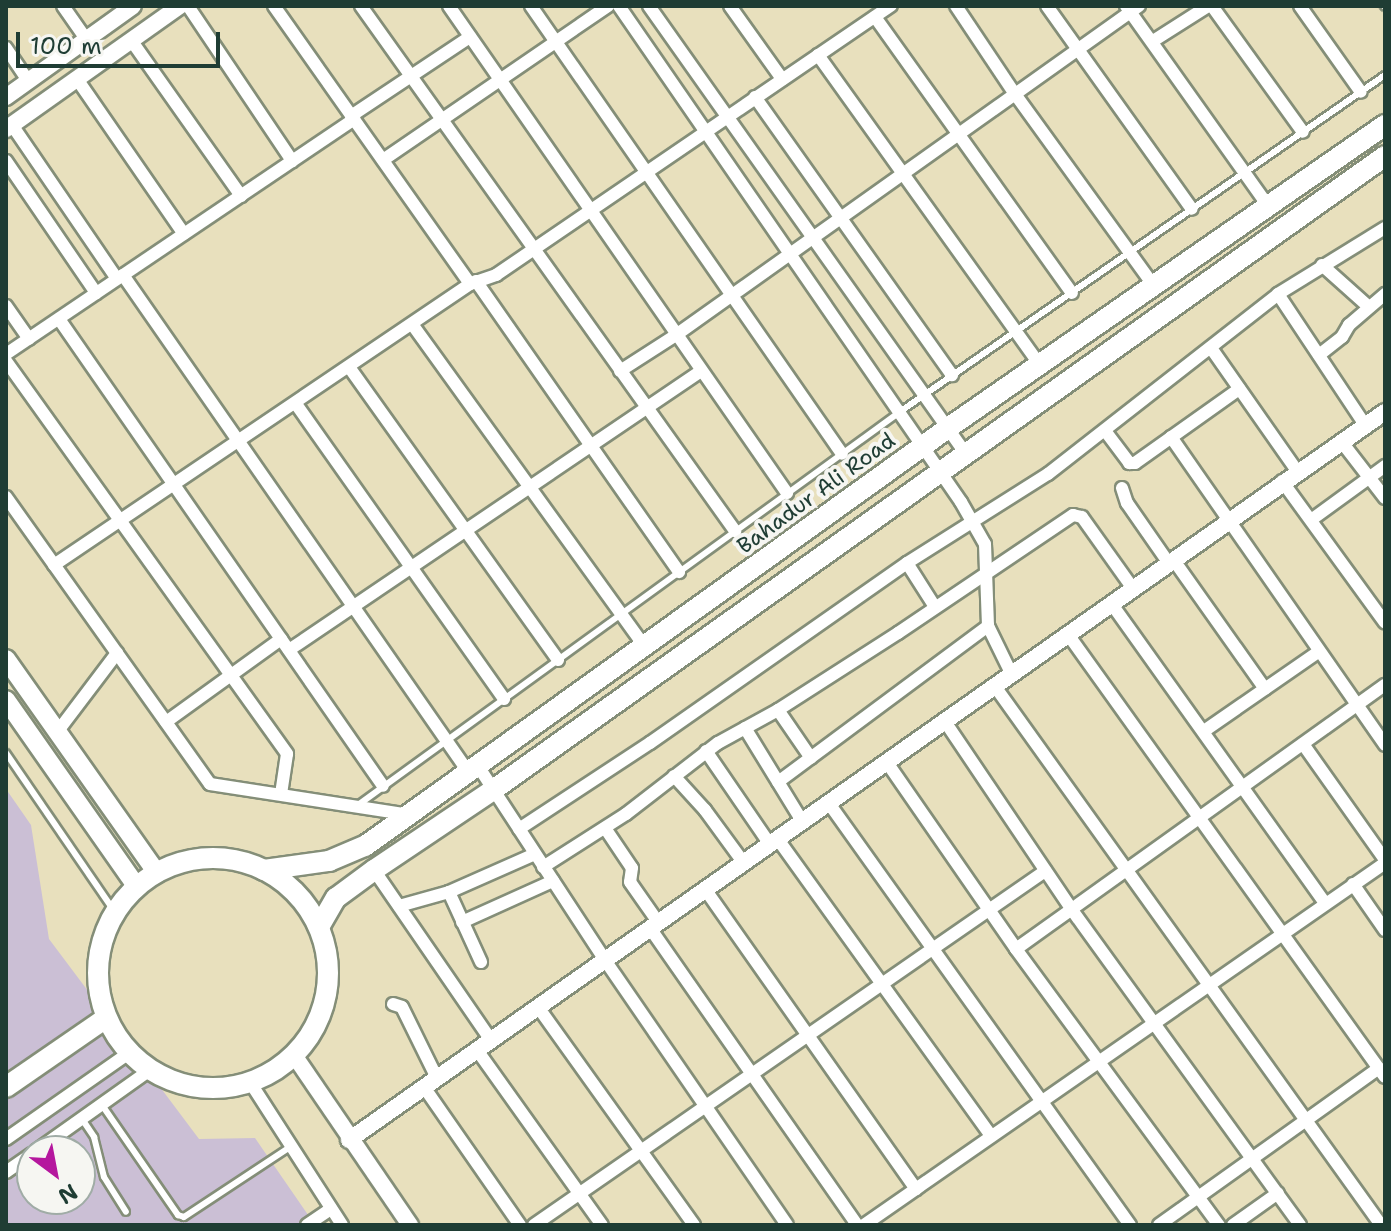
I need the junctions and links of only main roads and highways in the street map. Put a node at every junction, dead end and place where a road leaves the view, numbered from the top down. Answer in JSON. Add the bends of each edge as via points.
{"nodes":[{"id":1,"x":1385,"y":125,"type":"edge"},
{"id":2,"x":1385,"y":156,"type":"edge"},
{"id":3,"x":6,"y":659,"type":"edge"},
{"id":4,"x":6,"y":700,"type":"edge"},
{"id":5,"x":264,"y":870,"type":"junction"},
{"id":6,"x":157,"y":873,"type":"junction"},
{"id":7,"x":137,"y":887,"type":"junction"},
{"id":8,"x":319,"y":927,"type":"junction"},
{"id":9,"x":106,"y":1018,"type":"junction"},
{"id":10,"x":6,"y":1087,"type":"edge"}],
"edges":[{"from":1,"to":5,"type":"main road","name":"Bahadur Ali Road","via":[[948,428],[410,815],[343,856]]},
{"from":2,"to":8,"type":"main road","via":[[374,870],[336,898]]},
{"from":3,"to":6,"type":"main road"},
{"from":4,"to":7,"type":"main road"},
{"from":5,"to":6,"type":"main road","via":[[234,860],[202,859]]},
{"from":5,"to":8,"type":"main road","via":[[302,899]]},
{"from":6,"to":7,"type":"main road"},
{"from":7,"to":9,"type":"main road","via":[[115,912],[103,941],[97,972]]},
{"from":8,"to":9,"type":"main road","via":[[328,987],[320,1016],[294,1055],[250,1082],[198,1087],[150,1070],[129,1053]]},
{"from":9,"to":10,"type":"main road"}]}
